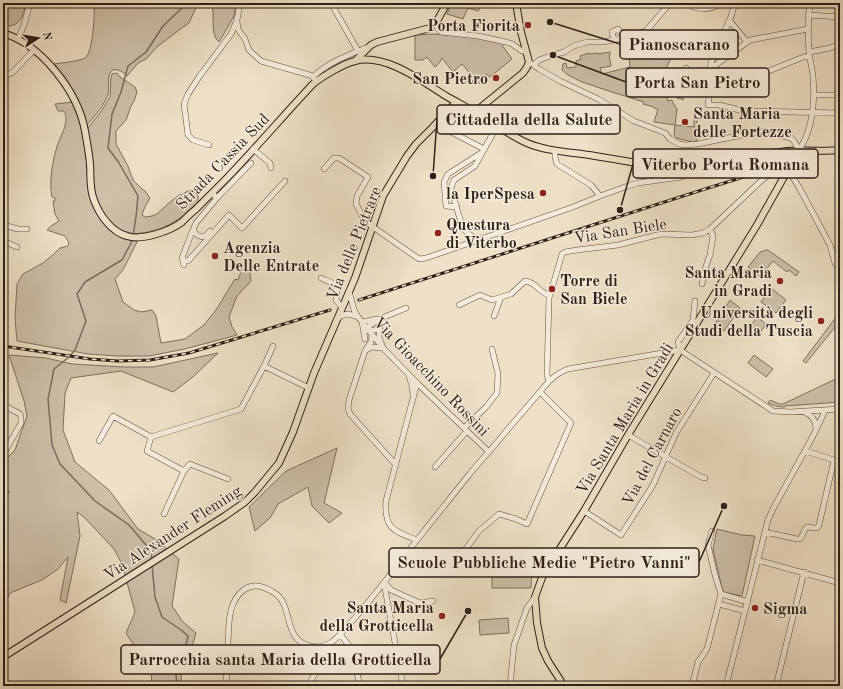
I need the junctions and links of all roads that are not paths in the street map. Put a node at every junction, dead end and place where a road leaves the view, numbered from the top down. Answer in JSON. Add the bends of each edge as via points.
{"nodes":[{"id":1,"x":30,"y":3,"type":"edge"},
{"id":2,"x":240,"y":3,"type":"edge"},
{"id":3,"x":331,"y":3,"type":"edge"},
{"id":4,"x":447,"y":3,"type":"edge"},
{"id":5,"x":516,"y":3,"type":"edge"},
{"id":6,"x":670,"y":3,"type":"edge"},
{"id":7,"x":685,"y":3,"type":"edge"},
{"id":8,"x":722,"y":3,"type":"edge"},
{"id":9,"x":735,"y":3,"type":"edge"},
{"id":10,"x":810,"y":3,"type":"edge"},
{"id":11,"x":808,"y":15,"type":"junction"},
{"id":12,"x":840,"y":17,"type":"edge"},
{"id":13,"x":237,"y":20,"type":"junction"},
{"id":14,"x":437,"y":21,"type":"junction"},
{"id":15,"x":730,"y":21,"type":"junction"},
{"id":16,"x":808,"y":29,"type":"junction"},
{"id":17,"x":3,"y":34,"type":"edge"},
{"id":18,"x":624,"y":38,"type":"junction"},
{"id":19,"x":18,"y":39,"type":"junction"},
{"id":20,"x":614,"y":40,"type":"junction"},
{"id":21,"x":747,"y":42,"type":"junction"},
{"id":22,"x":840,"y":44,"type":"edge"},
{"id":23,"x":371,"y":45,"type":"junction"},
{"id":24,"x":34,"y":50,"type":"junction"},
{"id":25,"x":358,"y":51,"type":"junction"},
{"id":26,"x":526,"y":51,"type":"junction"},
{"id":27,"x":809,"y":54,"type":"junction"},
{"id":28,"x":356,"y":61,"type":"junction"},
{"id":29,"x":379,"y":62,"type":"junction"},
{"id":30,"x":532,"y":63,"type":"junction"},
{"id":31,"x":686,"y":68,"type":"dead end"},
{"id":32,"x":710,"y":69,"type":"junction"},
{"id":33,"x":3,"y":77,"type":"edge"},
{"id":34,"x":314,"y":79,"type":"junction"},
{"id":35,"x":709,"y":83,"type":"junction"},
{"id":36,"x":814,"y":95,"type":"junction"},
{"id":37,"x":840,"y":95,"type":"edge"},
{"id":38,"x":456,"y":102,"type":"junction"},
{"id":39,"x":476,"y":112,"type":"junction"},
{"id":40,"x":813,"y":113,"type":"junction"},
{"id":41,"x":840,"y":113,"type":"edge"},
{"id":42,"x":436,"y":124,"type":"junction"},
{"id":43,"x":497,"y":126,"type":"junction"},
{"id":44,"x":209,"y":145,"type":"dead end"},
{"id":45,"x":253,"y":149,"type":"junction"},
{"id":46,"x":799,"y":150,"type":"junction"},
{"id":47,"x":840,"y":150,"type":"edge"},
{"id":48,"x":484,"y":151,"type":"junction"},
{"id":49,"x":555,"y":151,"type":"junction"},
{"id":50,"x":251,"y":163,"type":"dead end"},
{"id":51,"x":271,"y":168,"type":"dead end"},
{"id":52,"x":324,"y":169,"type":"dead end"},
{"id":53,"x":707,"y":169,"type":"junction"},
{"id":54,"x":788,"y":170,"type":"junction"},
{"id":55,"x":285,"y":181,"type":"dead end"},
{"id":56,"x":214,"y":196,"type":"junction"},
{"id":57,"x":600,"y":196,"type":"junction"},
{"id":58,"x":457,"y":207,"type":"junction"},
{"id":59,"x":220,"y":220,"type":"dead end"},
{"id":60,"x":3,"y":225,"type":"edge"},
{"id":61,"x":373,"y":228,"type":"junction"},
{"id":62,"x":27,"y":229,"type":"dead end"},
{"id":63,"x":710,"y":229,"type":"junction"},
{"id":64,"x":193,"y":230,"type":"junction"},
{"id":65,"x":478,"y":240,"type":"junction"},
{"id":66,"x":3,"y":241,"type":"edge"},
{"id":67,"x":17,"y":247,"type":"dead end"},
{"id":68,"x":182,"y":258,"type":"junction"},
{"id":69,"x":184,"y":265,"type":"dead end"},
{"id":70,"x":840,"y":271,"type":"edge"},
{"id":71,"x":322,"y":278,"type":"dead end"},
{"id":72,"x":702,"y":284,"type":"dead end"},
{"id":73,"x":349,"y":291,"type":"junction"},
{"id":74,"x":550,"y":295,"type":"junction"},
{"id":75,"x":501,"y":297,"type":"junction"},
{"id":76,"x":695,"y":302,"type":"dead end"},
{"id":77,"x":459,"y":305,"type":"dead end"},
{"id":78,"x":343,"y":306,"type":"junction"},
{"id":79,"x":406,"y":308,"type":"dead end"},
{"id":80,"x":353,"y":312,"type":"junction"},
{"id":81,"x":494,"y":316,"type":"dead end"},
{"id":82,"x":382,"y":318,"type":"junction"},
{"id":83,"x":336,"y":320,"type":"junction"},
{"id":84,"x":362,"y":322,"type":"junction"},
{"id":85,"x":380,"y":326,"type":"junction"},
{"id":86,"x":370,"y":333,"type":"junction"},
{"id":87,"x":365,"y":340,"type":"junction"},
{"id":88,"x":273,"y":346,"type":"dead end"},
{"id":89,"x":383,"y":348,"type":"junction"},
{"id":90,"x":492,"y":349,"type":"dead end"},
{"id":91,"x":680,"y":350,"type":"junction"},
{"id":92,"x":365,"y":351,"type":"junction"},
{"id":93,"x":264,"y":366,"type":"junction"},
{"id":94,"x":714,"y":373,"type":"junction"},
{"id":95,"x":549,"y":381,"type":"junction"},
{"id":96,"x":415,"y":384,"type":"junction"},
{"id":97,"x":308,"y":388,"type":"junction"},
{"id":98,"x":426,"y":392,"type":"junction"},
{"id":99,"x":540,"y":392,"type":"junction"},
{"id":100,"x":413,"y":397,"type":"junction"},
{"id":101,"x":3,"y":405,"type":"edge"},
{"id":102,"x":840,"y":409,"type":"edge"},
{"id":103,"x":826,"y":411,"type":"junction"},
{"id":104,"x":801,"y":412,"type":"junction"},
{"id":105,"x":466,"y":430,"type":"junction"},
{"id":106,"x":815,"y":432,"type":"junction"},
{"id":107,"x":628,"y":436,"type":"junction"},
{"id":108,"x":151,"y":437,"type":"junction"},
{"id":109,"x":99,"y":441,"type":"dead end"},
{"id":110,"x":805,"y":451,"type":"junction"},
{"id":111,"x":489,"y":452,"type":"junction"},
{"id":112,"x":3,"y":455,"type":"edge"},
{"id":113,"x":666,"y":457,"type":"junction"},
{"id":114,"x":396,"y":465,"type":"junction"},
{"id":115,"x":435,"y":467,"type":"dead end"},
{"id":116,"x":184,"y":471,"type":"junction"},
{"id":117,"x":705,"y":478,"type":"dead end"},
{"id":118,"x":228,"y":479,"type":"dead end"},
{"id":119,"x":584,"y":511,"type":"junction"},
{"id":120,"x":164,"y":514,"type":"dead end"},
{"id":121,"x":712,"y":531,"type":"dead end"},
{"id":122,"x":765,"y":532,"type":"junction"},
{"id":123,"x":417,"y":540,"type":"junction"},
{"id":124,"x":459,"y":558,"type":"dead end"},
{"id":125,"x":757,"y":560,"type":"junction"},
{"id":126,"x":804,"y":572,"type":"junction"},
{"id":127,"x":384,"y":583,"type":"junction"},
{"id":128,"x":840,"y":583,"type":"edge"},
{"id":129,"x":721,"y":594,"type":"junction"},
{"id":130,"x":535,"y":597,"type":"junction"},
{"id":131,"x":433,"y":601,"type":"dead end"},
{"id":132,"x":748,"y":602,"type":"junction"},
{"id":133,"x":719,"y":604,"type":"junction"},
{"id":134,"x":745,"y":610,"type":"junction"},
{"id":135,"x":536,"y":614,"type":"junction"},
{"id":136,"x":524,"y":615,"type":"junction"},
{"id":137,"x":340,"y":634,"type":"junction"},
{"id":138,"x":330,"y":644,"type":"junction"},
{"id":139,"x":3,"y":657,"type":"edge"},
{"id":140,"x":228,"y":686,"type":"edge"},
{"id":141,"x":308,"y":686,"type":"edge"},
{"id":142,"x":360,"y":686,"type":"edge"},
{"id":143,"x":402,"y":686,"type":"edge"},
{"id":144,"x":510,"y":686,"type":"edge"},
{"id":145,"x":564,"y":686,"type":"edge"},
{"id":146,"x":692,"y":686,"type":"edge"},
{"id":147,"x":726,"y":686,"type":"edge"},
{"id":148,"x":776,"y":686,"type":"edge"}],
"edges":[{"from":1,"to":19,"type":"street"},
{"from":2,"to":13,"type":"street"},
{"from":3,"to":25,"type":"street"},
{"from":4,"to":14,"type":"main road"},
{"from":5,"to":26,"type":"main road"},
{"from":6,"to":18,"type":"street","via":[[646,32]]},
{"from":7,"to":8,"type":"street","via":[[703,9]]},
{"from":9,"to":15,"type":"street"},
{"from":10,"to":11,"type":"street"},
{"from":11,"to":12,"type":"street"},
{"from":11,"to":16,"type":"street"},
{"from":13,"to":34,"type":"street","via":[[238,29],[249,50],[261,60]]},
{"from":13,"to":44,"type":"street","via":[[231,34],[199,76],[184,104],[188,135],[193,140]]},
{"from":14,"to":23,"type":"main road","via":[[430,28]]},
{"from":14,"to":26,"type":"street","via":[[437,28],[441,32],[506,42]]},
{"from":15,"to":21,"type":"street"},
{"from":15,"to":32,"type":"street","via":[[714,53]]},
{"from":16,"to":21,"type":"street"},
{"from":16,"to":27,"type":"street"},
{"from":17,"to":19,"type":"main road","name":"Strada Cassia Sud"},
{"from":18,"to":20,"type":"street"},
{"from":18,"to":20,"type":"street","via":[[618,29],[612,32]]},
{"from":19,"to":24,"type":"main road","name":"Strada Cassia Sud"},
{"from":20,"to":30,"type":"street","via":[[587,42]]},
{"from":21,"to":32,"type":"street"},
{"from":22,"to":27,"type":"street"},
{"from":23,"to":25,"type":"street"},
{"from":23,"to":28,"type":"main road"},
{"from":23,"to":29,"type":"main road","via":[[372,56]]},
{"from":24,"to":33,"type":"street","via":[[13,72]]},
{"from":24,"to":56,"type":"main road","name":"Strada Cassia Sud","via":[[53,68],[68,88],[81,114],[90,163],[93,199],[102,217],[120,233],[137,237],[164,232],[182,222]]},
{"from":25,"to":34,"type":"street","via":[[328,66]]},
{"from":26,"to":30,"type":"main road"},
{"from":27,"to":35,"type":"street","via":[[746,79],[732,83]]},
{"from":27,"to":36,"type":"street"},
{"from":28,"to":29,"type":"main road"},
{"from":28,"to":34,"type":"main road","name":"Strada Cassia Sud"},
{"from":29,"to":38,"type":"main road","via":[[404,70]]},
{"from":30,"to":39,"type":"main road"},
{"from":30,"to":46,"type":"street","via":[[634,121],[665,133],[679,144],[698,144],[761,131],[791,138]]},
{"from":31,"to":35,"type":"street","via":[[683,79],[685,81],[702,85]]},
{"from":32,"to":35,"type":"street"},
{"from":34,"to":45,"type":"main road","name":"Strada Cassia Sud"},
{"from":35,"to":40,"type":"street","via":[[708,105],[744,111]]},
{"from":36,"to":37,"type":"street"},
{"from":36,"to":40,"type":"street"},
{"from":38,"to":39,"type":"main road"},
{"from":38,"to":42,"type":"main road","name":"Via delle Pietrare"},
{"from":39,"to":43,"type":"main road"},
{"from":40,"to":41,"type":"street"},
{"from":40,"to":46,"type":"street","via":[[805,141]]},
{"from":42,"to":48,"type":"street"},
{"from":42,"to":61,"type":"main road","name":"Via delle Pietrare","via":[[407,156],[383,196]]},
{"from":43,"to":48,"type":"street"},
{"from":43,"to":49,"type":"main road","via":[[527,143]]},
{"from":45,"to":51,"type":"street","via":[[270,164]]},
{"from":45,"to":56,"type":"main road","name":"Strada Cassia Sud"},
{"from":46,"to":47,"type":"main road"},
{"from":46,"to":53,"type":"main road"},
{"from":46,"to":54,"type":"main road","name":"Via Santa Maria in Gradi"},
{"from":48,"to":58,"type":"street","via":[[475,166],[454,180],[451,189]]},
{"from":48,"to":58,"type":"street","via":[[448,174],[444,182],[446,206]]},
{"from":49,"to":53,"type":"main road","via":[[678,170]]},
{"from":49,"to":57,"type":"street","via":[[557,164],[591,185]]},
{"from":50,"to":56,"type":"street"},
{"from":52,"to":61,"type":"street","via":[[334,158],[340,158],[368,177],[357,196],[356,204],[365,221]]},
{"from":53,"to":57,"type":"street","via":[[681,177],[638,183]]},
{"from":54,"to":63,"type":"street","name":"Via San Biele","via":[[776,170]]},
{"from":54,"to":70,"type":"street","via":[[830,245]]},
{"from":54,"to":91,"type":"main road","name":"Via Santa Maria in Gradi"},
{"from":55,"to":68,"type":"street","via":[[242,228],[229,215],[188,260]]},
{"from":56,"to":64,"type":"street"},
{"from":57,"to":65,"type":"street"},
{"from":58,"to":65,"type":"street","via":[[465,230]]},
{"from":59,"to":64,"type":"street","via":[[205,236],[197,235]]},
{"from":60,"to":62,"type":"street"},
{"from":61,"to":65,"type":"street","via":[[419,259]]},
{"from":61,"to":73,"type":"main road","name":"Via delle Pietrare"},
{"from":63,"to":72,"type":"street","via":[[713,236]]},
{"from":63,"to":74,"type":"street","name":"Via San Biele","via":[[692,235],[661,234],[618,245],[565,252],[562,254]]},
{"from":64,"to":68,"type":"street"},
{"from":66,"to":67,"type":"street"},
{"from":68,"to":69,"type":"street"},
{"from":71,"to":78,"type":"street","via":[[337,286],[336,300]]},
{"from":73,"to":78,"type":"main road","name":"Via delle Pietrare"},
{"from":73,"to":80,"type":"street"},
{"from":74,"to":75,"type":"street","via":[[544,294],[531,282],[525,281],[511,294]]},
{"from":74,"to":95,"type":"street","name":"Via San Biele","via":[[547,375]]},
{"from":75,"to":77,"type":"street","via":[[492,300],[480,296]]},
{"from":75,"to":81,"type":"street"},
{"from":76,"to":91,"type":"street","via":[[693,320],[678,342]]},
{"from":78,"to":80,"type":"street"},
{"from":78,"to":83,"type":"main road","name":"Via delle Pietrare"},
{"from":79,"to":82,"type":"street"},
{"from":80,"to":83,"type":"street"},
{"from":80,"to":84,"type":"street","name":"Via Gioacchino Rossini"},
{"from":82,"to":84,"type":"street"},
{"from":82,"to":85,"type":"street"},
{"from":82,"to":86,"type":"street","via":[[370,325]]},
{"from":83,"to":97,"type":"main road","name":"Via Alexander Fleming"},
{"from":84,"to":86,"type":"street","name":"Via Gioacchino Rossini"},
{"from":84,"to":87,"type":"street"},
{"from":85,"to":86,"type":"street"},
{"from":85,"to":89,"type":"street","via":[[379,337]]},
{"from":86,"to":87,"type":"street"},
{"from":86,"to":89,"type":"street","name":"Via Gioacchino Rossini"},
{"from":86,"to":92,"type":"street","via":[[371,342]]},
{"from":87,"to":92,"type":"street"},
{"from":88,"to":93,"type":"street"},
{"from":89,"to":92,"type":"street","via":[[372,347]]},
{"from":89,"to":96,"type":"street","name":"Via Gioacchino Rossini"},
{"from":90,"to":105,"type":"street","via":[[498,374],[497,393]]},
{"from":91,"to":94,"type":"street"},
{"from":91,"to":95,"type":"street","via":[[568,369]]},
{"from":91,"to":107,"type":"main road","name":"Via Santa Maria in Gradi"},
{"from":92,"to":114,"type":"street","via":[[348,408],[350,414]]},
{"from":93,"to":97,"type":"street"},
{"from":93,"to":108,"type":"street","via":[[241,409]]},
{"from":94,"to":104,"type":"street","via":[[773,411]]},
{"from":94,"to":113,"type":"street","name":"Via del Carnaro","via":[[676,433]]},
{"from":95,"to":99,"type":"street"},
{"from":96,"to":98,"type":"street","name":"Via Gioacchino Rossini"},
{"from":96,"to":100,"type":"street"},
{"from":97,"to":139,"type":"main road","name":"Via Alexander Fleming","via":[[280,463],[245,502]]},
{"from":98,"to":100,"type":"street"},
{"from":98,"to":105,"type":"street","name":"Via Gioacchino Rossini"},
{"from":99,"to":111,"type":"street"},
{"from":99,"to":124,"type":"street","via":[[571,423],[527,524],[499,514],[479,531]]},
{"from":100,"to":114,"type":"street"},
{"from":101,"to":112,"type":"street","via":[[20,414],[21,422]]},
{"from":102,"to":103,"type":"street"},
{"from":103,"to":104,"type":"street"},
{"from":103,"to":106,"type":"street"},
{"from":104,"to":106,"type":"street","via":[[812,418]]},
{"from":105,"to":111,"type":"street","name":"Via Gioacchino Rossini"},
{"from":105,"to":115,"type":"street"},
{"from":106,"to":110,"type":"street"},
{"from":107,"to":113,"type":"street"},
{"from":107,"to":119,"type":"main road","name":"Via Santa Maria in Gradi"},
{"from":108,"to":109,"type":"street","via":[[113,416]]},
{"from":108,"to":116,"type":"street","via":[[147,451]]},
{"from":110,"to":122,"type":"street","via":[[773,509]]},
{"from":110,"to":122,"type":"street","via":[[834,460],[819,525],[817,528],[805,528],[800,539]]},
{"from":111,"to":123,"type":"street"},
{"from":113,"to":117,"type":"street"},
{"from":113,"to":119,"type":"street","name":"Via del Carnaro","via":[[653,486],[621,535]]},
{"from":114,"to":123,"type":"street","via":[[385,511],[392,528]]},
{"from":116,"to":118,"type":"street","via":[[190,464]]},
{"from":116,"to":120,"type":"street"},
{"from":119,"to":130,"type":"main road","name":"Via Santa Maria in Gradi","via":[[543,575]]},
{"from":121,"to":129,"type":"street","via":[[708,545]]},
{"from":122,"to":125,"type":"street"},
{"from":123,"to":127,"type":"street"},
{"from":125,"to":126,"type":"street"},
{"from":125,"to":132,"type":"street"},
{"from":126,"to":128,"type":"street"},
{"from":126,"to":148,"type":"street"},
{"from":127,"to":131,"type":"street","via":[[391,590],[420,603]]},
{"from":127,"to":137,"type":"street"},
{"from":127,"to":143,"type":"street"},
{"from":129,"to":132,"type":"street"},
{"from":129,"to":133,"type":"street"},
{"from":130,"to":135,"type":"main road","name":"Via Santa Maria in Gradi"},
{"from":130,"to":136,"type":"street"},
{"from":132,"to":134,"type":"street"},
{"from":133,"to":134,"type":"street"},
{"from":133,"to":146,"type":"street","via":[[707,649],[698,662]]},
{"from":134,"to":147,"type":"street"},
{"from":135,"to":136,"type":"street"},
{"from":135,"to":145,"type":"main road","name":"Via Santa Maria in Gradi","via":[[542,648]]},
{"from":136,"to":144,"type":"street","via":[[514,645]]},
{"from":137,"to":138,"type":"street"},
{"from":137,"to":142,"type":"street","via":[[351,648]]},
{"from":138,"to":140,"type":"street","via":[[317,647],[299,641],[291,629],[282,599],[260,586],[248,587],[234,600],[230,615],[226,672]]},
{"from":138,"to":141,"type":"street"}]}
